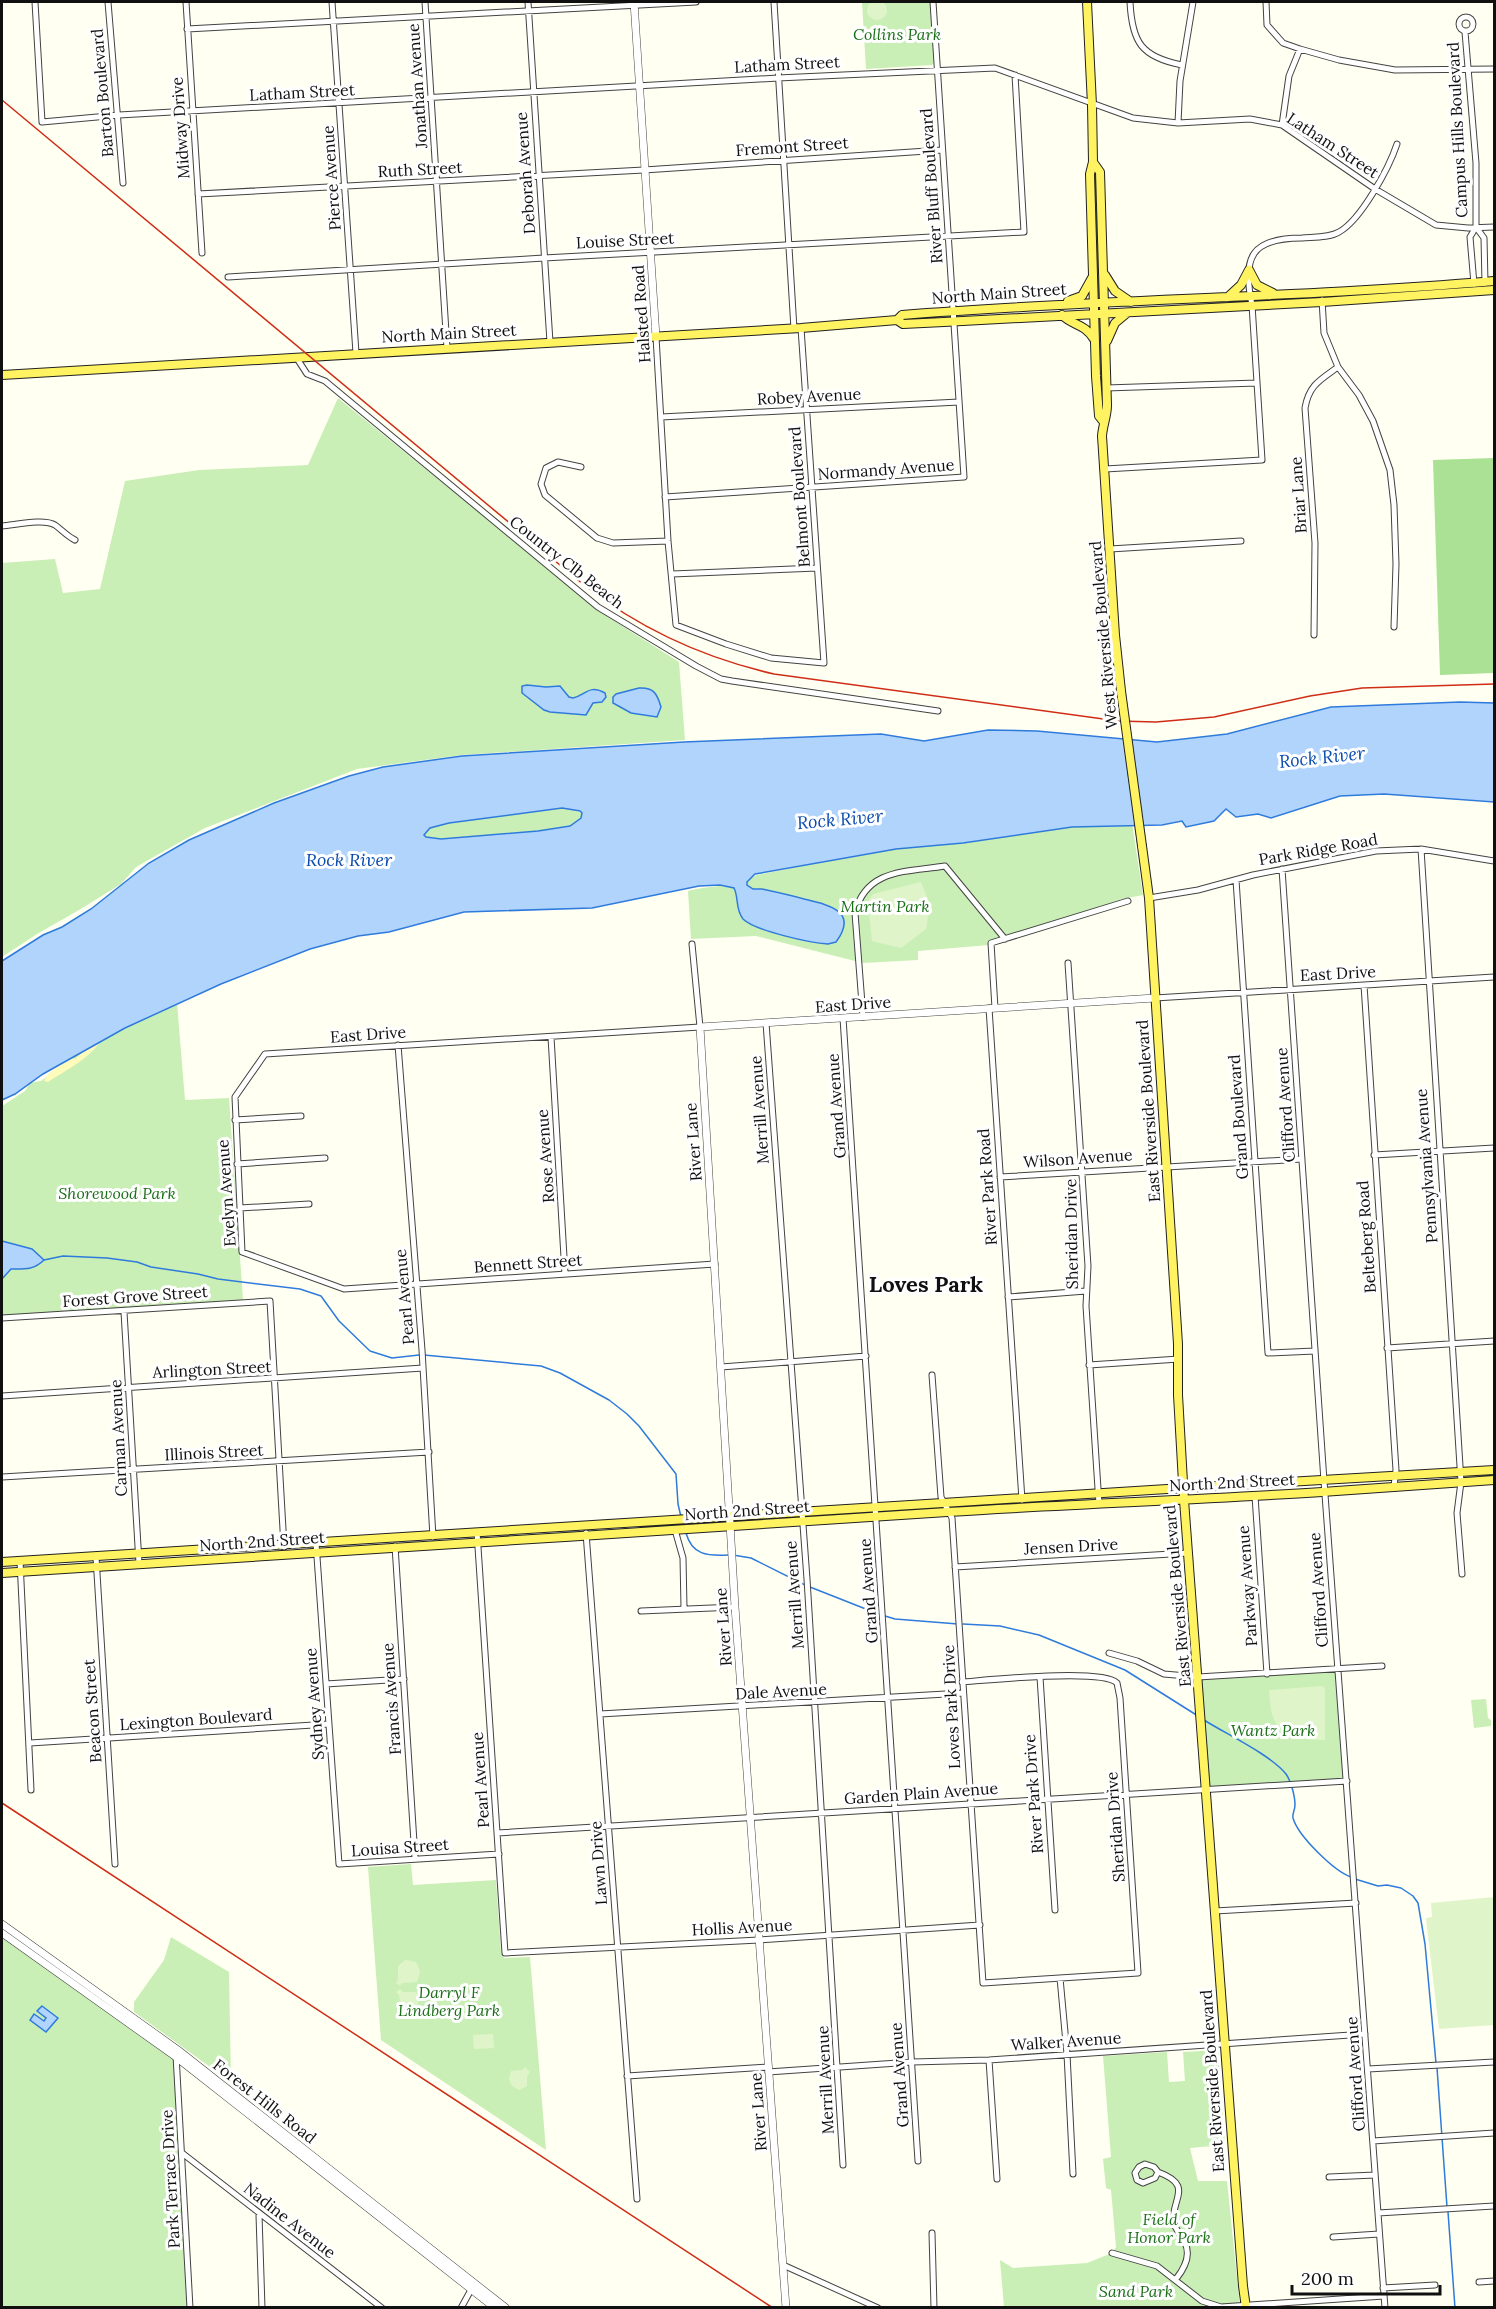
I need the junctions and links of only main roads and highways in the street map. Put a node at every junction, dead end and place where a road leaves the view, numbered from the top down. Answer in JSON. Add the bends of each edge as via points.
{"nodes":[{"id":1,"x":1086,"y":2,"type":"edge"},
{"id":2,"x":1093,"y":162,"type":"junction"},
{"id":3,"x":1104,"y":273,"type":"junction"},
{"id":4,"x":1093,"y":275,"type":"junction"},
{"id":5,"x":1490,"y":286,"type":"edge"},
{"id":6,"x":1474,"y":287,"type":"junction"},
{"id":7,"x":1279,"y":295,"type":"junction"},
{"id":8,"x":1228,"y":297,"type":"junction"},
{"id":9,"x":1251,"y":301,"type":"junction"},
{"id":10,"x":1094,"y":302,"type":"junction"},
{"id":11,"x":1105,"y":302,"type":"junction"},
{"id":12,"x":1131,"y":302,"type":"junction"},
{"id":13,"x":1062,"y":304,"type":"junction"},
{"id":14,"x":1128,"y":313,"type":"junction"},
{"id":15,"x":1094,"y":314,"type":"junction"},
{"id":16,"x":1105,"y":314,"type":"junction"},
{"id":17,"x":1062,"y":315,"type":"junction"},
{"id":18,"x":897,"y":320,"type":"junction"},
{"id":19,"x":1095,"y":340,"type":"junction"},
{"id":20,"x":1105,"y":347,"type":"junction"},
{"id":21,"x":2,"y":375,"type":"edge"},
{"id":22,"x":1103,"y":421,"type":"junction"},
{"id":23,"x":1142,"y":846,"type":"joint"},
{"id":24,"x":1494,"y":1470,"type":"edge"},
{"id":25,"x":1494,"y":1480,"type":"edge"},
{"id":26,"x":1276,"y":1483,"type":"junction"},
{"id":27,"x":1183,"y":1488,"type":"junction"},
{"id":28,"x":1277,"y":1495,"type":"junction"},
{"id":29,"x":1184,"y":1500,"type":"junction"},
{"id":30,"x":676,"y":1526,"type":"junction"},
{"id":31,"x":586,"y":1531,"type":"junction"},
{"id":32,"x":317,"y":1547,"type":"junction"},
{"id":33,"x":2,"y":1562,"type":"edge"},
{"id":34,"x":96,"y":1562,"type":"junction"},
{"id":35,"x":2,"y":1573,"type":"edge"},
{"id":36,"x":1246,"y":2307,"type":"edge"}],
"edges":[{"from":1,"to":2,"type":"main road","name":"West Riverside Boulevard"},
{"from":2,"to":3,"type":"main road","name":"West Riverside Boulevard","via":[[1100,172]]},
{"from":2,"to":4,"type":"main road","name":"West Riverside Boulevard"},
{"from":3,"to":11,"type":"main road","name":"West Riverside Boulevard"},
{"from":3,"to":12,"type":"main road","via":[[1115,291]]},
{"from":4,"to":10,"type":"main road","name":"West Riverside Boulevard"},
{"from":4,"to":13,"type":"main road","via":[[1082,296]]},
{"from":5,"to":6,"type":"main road"},
{"from":6,"to":7,"type":"main road"},
{"from":6,"to":9,"type":"main road","via":[[1322,302]]},
{"from":7,"to":8,"type":"main road","via":[[1263,290],[1249,270]]},
{"from":7,"to":9,"type":"main road"},
{"from":8,"to":9,"type":"main road","name":"North Main Street"},
{"from":8,"to":12,"type":"main road","name":"North Main Street"},
{"from":9,"to":14,"type":"main road","name":"North Main Street"},
{"from":10,"to":11,"type":"main road","name":"North Main Street"},
{"from":10,"to":13,"type":"main road","name":"North Main Street"},
{"from":10,"to":15,"type":"main road","name":"West Riverside Boulevard"},
{"from":11,"to":12,"type":"main road","name":"North Main Street"},
{"from":11,"to":16,"type":"main road","name":"West Riverside Boulevard"},
{"from":13,"to":18,"type":"main road","name":"North Main Street","via":[[902,315]]},
{"from":14,"to":16,"type":"main road","name":"North Main Street"},
{"from":14,"to":20,"type":"main road","via":[[1115,323]]},
{"from":15,"to":16,"type":"main road","name":"North Main Street"},
{"from":15,"to":17,"type":"main road","name":"North Main Street"},
{"from":15,"to":19,"type":"main road","name":"West Riverside Boulevard"},
{"from":16,"to":20,"type":"main road","name":"West Riverside Boulevard"},
{"from":17,"to":18,"type":"main road","name":"North Main Street","via":[[903,324]]},
{"from":17,"to":19,"type":"main road","via":[[1081,324]]},
{"from":18,"to":21,"type":"main road","name":"North Main Street"},
{"from":19,"to":22,"type":"main road","name":"West Riverside Boulevard","via":[[1099,416]]},
{"from":20,"to":22,"type":"main road","name":"West Riverside Boulevard","via":[[1107,416]]},
{"from":22,"to":23,"type":"main road","name":"West Riverside Boulevard","bridge":true,"via":[[1115,635]]},
{"from":23,"to":27,"type":"main road","name":"East Riverside Boulevard","via":[[1167,1167]]},
{"from":24,"to":26,"type":"main road","name":"North 2nd Street"},
{"from":25,"to":28,"type":"main road","name":"North 2nd Street"},
{"from":26,"to":27,"type":"main road","name":"North 2nd Street"},
{"from":26,"to":28,"type":"main road"},
{"from":27,"to":29,"type":"main road","name":"East Riverside Boulevard"},
{"from":27,"to":30,"type":"main road","name":"North 2nd Street","via":[[688,1519]]},
{"from":28,"to":29,"type":"main road","name":"North 2nd Street"},
{"from":29,"to":30,"type":"main road","name":"North 2nd Street","via":[[691,1529]]},
{"from":29,"to":36,"type":"main road","name":"East Riverside Boulevard"},
{"from":30,"to":31,"type":"main road","name":"North 2nd Street"},
{"from":31,"to":32,"type":"main road","name":"North 2nd Street","via":[[477,1532]]},
{"from":31,"to":32,"type":"main road","name":"North 2nd Street","via":[[478,1544]]},
{"from":32,"to":34,"type":"main road","name":"North 2nd Street"},
{"from":33,"to":34,"type":"main road","name":"North 2nd Street"},
{"from":34,"to":35,"type":"main road","name":"North 2nd Street"}]}
